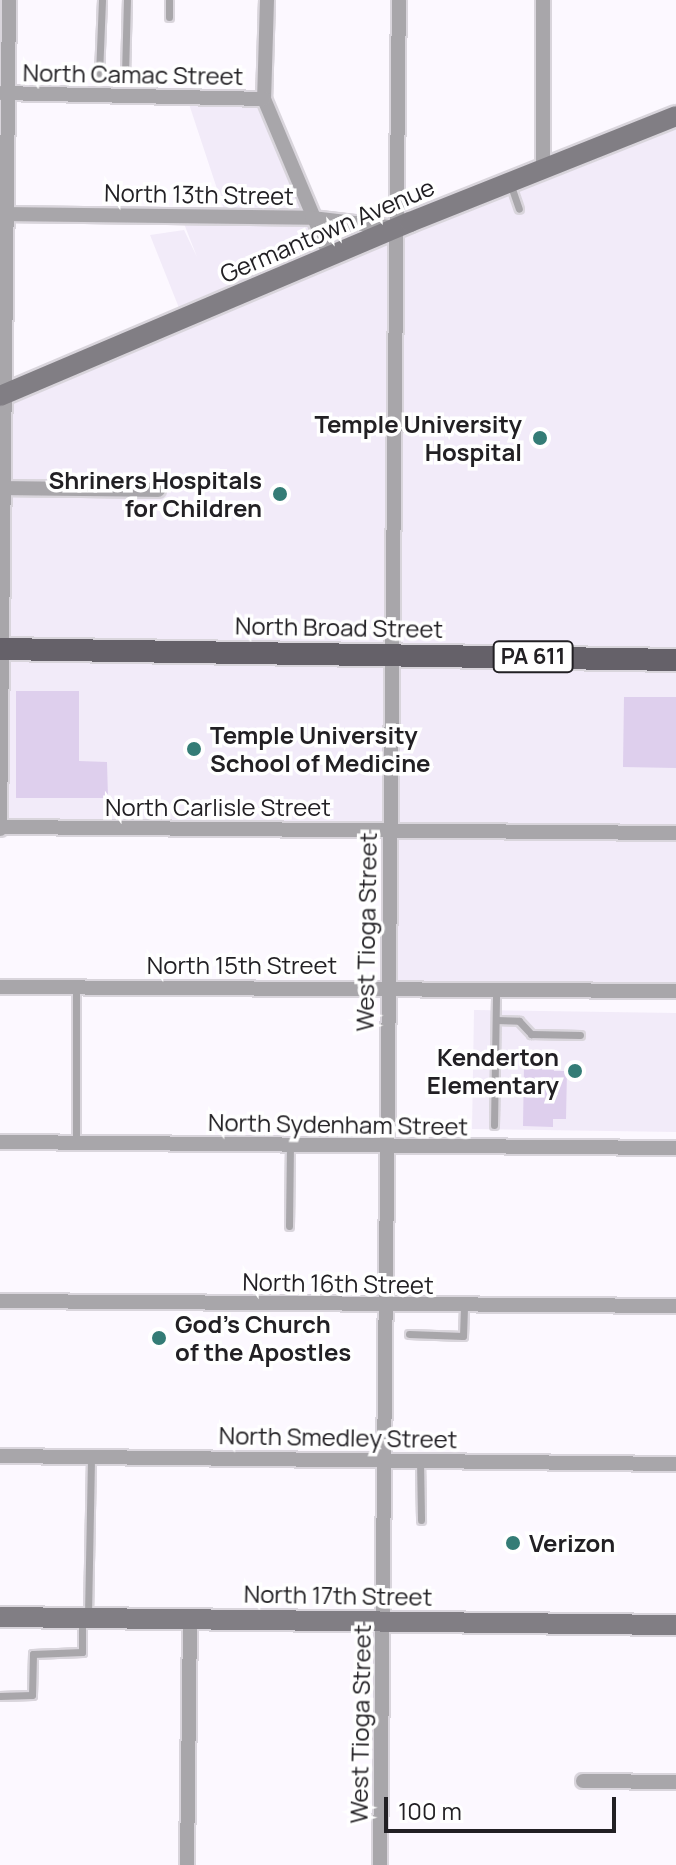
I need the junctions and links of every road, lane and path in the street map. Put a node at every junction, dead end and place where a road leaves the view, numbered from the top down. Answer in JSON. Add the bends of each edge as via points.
{"nodes":[{"id":1,"x":9,"y":0,"type":"edge"},
{"id":2,"x":102,"y":0,"type":"edge"},
{"id":3,"x":127,"y":0,"type":"edge"},
{"id":4,"x":169,"y":0,"type":"edge"},
{"id":5,"x":267,"y":0,"type":"edge"},
{"id":6,"x":399,"y":0,"type":"edge"},
{"id":7,"x":543,"y":0,"type":"edge"},
{"id":8,"x":169,"y":17,"type":"dead end"},
{"id":9,"x":4,"y":93,"type":"edge"},
{"id":10,"x":264,"y":99,"type":"junction"},
{"id":11,"x":676,"y":116,"type":"edge"},
{"id":12,"x":543,"y":171,"type":"junction"},
{"id":13,"x":510,"y":184,"type":"junction"},
{"id":14,"x":519,"y":209,"type":"dead end"},
{"id":15,"x":4,"y":214,"type":"edge"},
{"id":16,"x":312,"y":218,"type":"junction"},
{"id":17,"x":396,"y":228,"type":"junction"},
{"id":18,"x":330,"y":256,"type":"junction"},
{"id":19,"x":2,"y":336,"type":"edge"},
{"id":20,"x":2,"y":395,"type":"edge"},
{"id":21,"x":5,"y":488,"type":"junction"},
{"id":22,"x":158,"y":490,"type":"dead end"},
{"id":23,"x":1,"y":649,"type":"edge"},
{"id":24,"x":391,"y":653,"type":"junction"},
{"id":25,"x":676,"y":660,"type":"edge"},
{"id":26,"x":0,"y":828,"type":"edge"},
{"id":27,"x":390,"y":831,"type":"junction"},
{"id":28,"x":676,"y":833,"type":"edge"},
{"id":29,"x":0,"y":987,"type":"edge"},
{"id":30,"x":76,"y":987,"type":"junction"},
{"id":31,"x":387,"y":987,"type":"junction"},
{"id":32,"x":496,"y":988,"type":"junction"},
{"id":33,"x":676,"y":991,"type":"edge"},
{"id":34,"x":496,"y":1020,"type":"junction"},
{"id":35,"x":580,"y":1035,"type":"dead end"},
{"id":36,"x":494,"y":1125,"type":"dead end"},
{"id":37,"x":0,"y":1142,"type":"edge"},
{"id":38,"x":76,"y":1143,"type":"junction"},
{"id":39,"x":290,"y":1146,"type":"junction"},
{"id":40,"x":386,"y":1147,"type":"junction"},
{"id":41,"x":676,"y":1148,"type":"edge"},
{"id":42,"x":289,"y":1226,"type":"dead end"},
{"id":43,"x":0,"y":1301,"type":"edge"},
{"id":44,"x":386,"y":1306,"type":"junction"},
{"id":45,"x":464,"y":1306,"type":"junction"},
{"id":46,"x":676,"y":1306,"type":"edge"},
{"id":47,"x":409,"y":1334,"type":"dead end"},
{"id":48,"x":0,"y":1456,"type":"edge"},
{"id":49,"x":91,"y":1457,"type":"junction"},
{"id":50,"x":385,"y":1460,"type":"junction"},
{"id":51,"x":420,"y":1460,"type":"junction"},
{"id":52,"x":676,"y":1464,"type":"edge"},
{"id":53,"x":421,"y":1520,"type":"dead end"},
{"id":54,"x":0,"y":1617,"type":"edge"},
{"id":55,"x":85,"y":1617,"type":"junction"},
{"id":56,"x":190,"y":1618,"type":"junction"},
{"id":57,"x":383,"y":1622,"type":"junction"},
{"id":58,"x":676,"y":1625,"type":"edge"},
{"id":59,"x":0,"y":1696,"type":"edge"},
{"id":60,"x":583,"y":1781,"type":"dead end"},
{"id":61,"x":676,"y":1782,"type":"edge"},
{"id":62,"x":187,"y":1865,"type":"edge"},
{"id":63,"x":380,"y":1865,"type":"edge"}],
"edges":[{"from":1,"to":9,"type":"street"},
{"from":2,"to":3,"type":"lane","via":[[99,75],[125,75]]},
{"from":4,"to":8,"type":"lane"},
{"from":5,"to":10,"type":"street"},
{"from":6,"to":17,"type":"street","name":"West Tioga Street"},
{"from":7,"to":12,"type":"street"},
{"from":9,"to":10,"type":"street","name":"North Camac Street"},
{"from":9,"to":15,"type":"street"},
{"from":10,"to":16,"type":"street"},
{"from":11,"to":12,"type":"street","name":"Germantown Avenue"},
{"from":12,"to":13,"type":"street","name":"Germantown Avenue"},
{"from":13,"to":14,"type":"lane"},
{"from":13,"to":17,"type":"street","name":"Germantown Avenue"},
{"from":15,"to":16,"type":"street","name":"North 13th Street"},
{"from":15,"to":19,"type":"street"},
{"from":16,"to":17,"type":"street","name":"North 13th Street"},
{"from":16,"to":18,"type":"street"},
{"from":17,"to":18,"type":"street","name":"Germantown Avenue"},
{"from":17,"to":24,"type":"street","name":"West Tioga Street"},
{"from":18,"to":20,"type":"street","name":"Germantown Avenue"},
{"from":19,"to":20,"type":"street"},
{"from":20,"to":21,"type":"street"},
{"from":21,"to":22,"type":"street"},
{"from":21,"to":23,"type":"street"},
{"from":23,"to":24,"type":"main road","name":"North Broad Street","number":"PA 611"},
{"from":23,"to":26,"type":"street"},
{"from":24,"to":25,"type":"main road","name":"North Broad Street","number":"PA 611"},
{"from":24,"to":27,"type":"street","name":"West Tioga Street"},
{"from":26,"to":27,"type":"street","name":"North Carlisle Street"},
{"from":27,"to":28,"type":"street","name":"North Carlisle Street"},
{"from":27,"to":31,"type":"street","name":"West Tioga Street"},
{"from":29,"to":30,"type":"street","name":"North 15th Street"},
{"from":30,"to":31,"type":"street","name":"North 15th Street"},
{"from":30,"to":38,"type":"lane"},
{"from":31,"to":32,"type":"street","name":"North 15th Street"},
{"from":31,"to":40,"type":"street","name":"West Tioga Street"},
{"from":32,"to":33,"type":"street","name":"North 15th Street"},
{"from":32,"to":34,"type":"lane"},
{"from":34,"to":35,"type":"lane","via":[[519,1021],[531,1034]]},
{"from":34,"to":36,"type":"lane"},
{"from":37,"to":38,"type":"street","name":"North Sydenham Street"},
{"from":38,"to":39,"type":"street","name":"North Sydenham Street"},
{"from":39,"to":40,"type":"street","name":"North Sydenham Street"},
{"from":39,"to":42,"type":"lane"},
{"from":40,"to":41,"type":"street","name":"North Sydenham Street"},
{"from":40,"to":44,"type":"street","name":"West Tioga Street"},
{"from":43,"to":44,"type":"street","name":"North 16th Street"},
{"from":44,"to":45,"type":"street","name":"North 16th Street"},
{"from":44,"to":50,"type":"street","name":"West Tioga Street"},
{"from":45,"to":46,"type":"street","name":"North 16th Street"},
{"from":45,"to":47,"type":"lane","via":[[463,1336]]},
{"from":48,"to":49,"type":"street","name":"North Smedley Street"},
{"from":49,"to":50,"type":"street","name":"North Smedley Street"},
{"from":49,"to":55,"type":"lane"},
{"from":50,"to":51,"type":"street","name":"North Smedley Street"},
{"from":50,"to":57,"type":"street","name":"West Tioga Street"},
{"from":51,"to":52,"type":"street","name":"North Smedley Street"},
{"from":51,"to":53,"type":"lane"},
{"from":54,"to":55,"type":"street","name":"North 17th Street"},
{"from":55,"to":56,"type":"street","name":"North 17th Street"},
{"from":55,"to":59,"type":"lane","via":[[82,1652],[33,1654],[32,1695]]},
{"from":56,"to":57,"type":"street","name":"North 17th Street"},
{"from":56,"to":62,"type":"street"},
{"from":57,"to":58,"type":"street","name":"North 17th Street"},
{"from":57,"to":63,"type":"street","name":"West Tioga Street"},
{"from":60,"to":61,"type":"street"}]}
